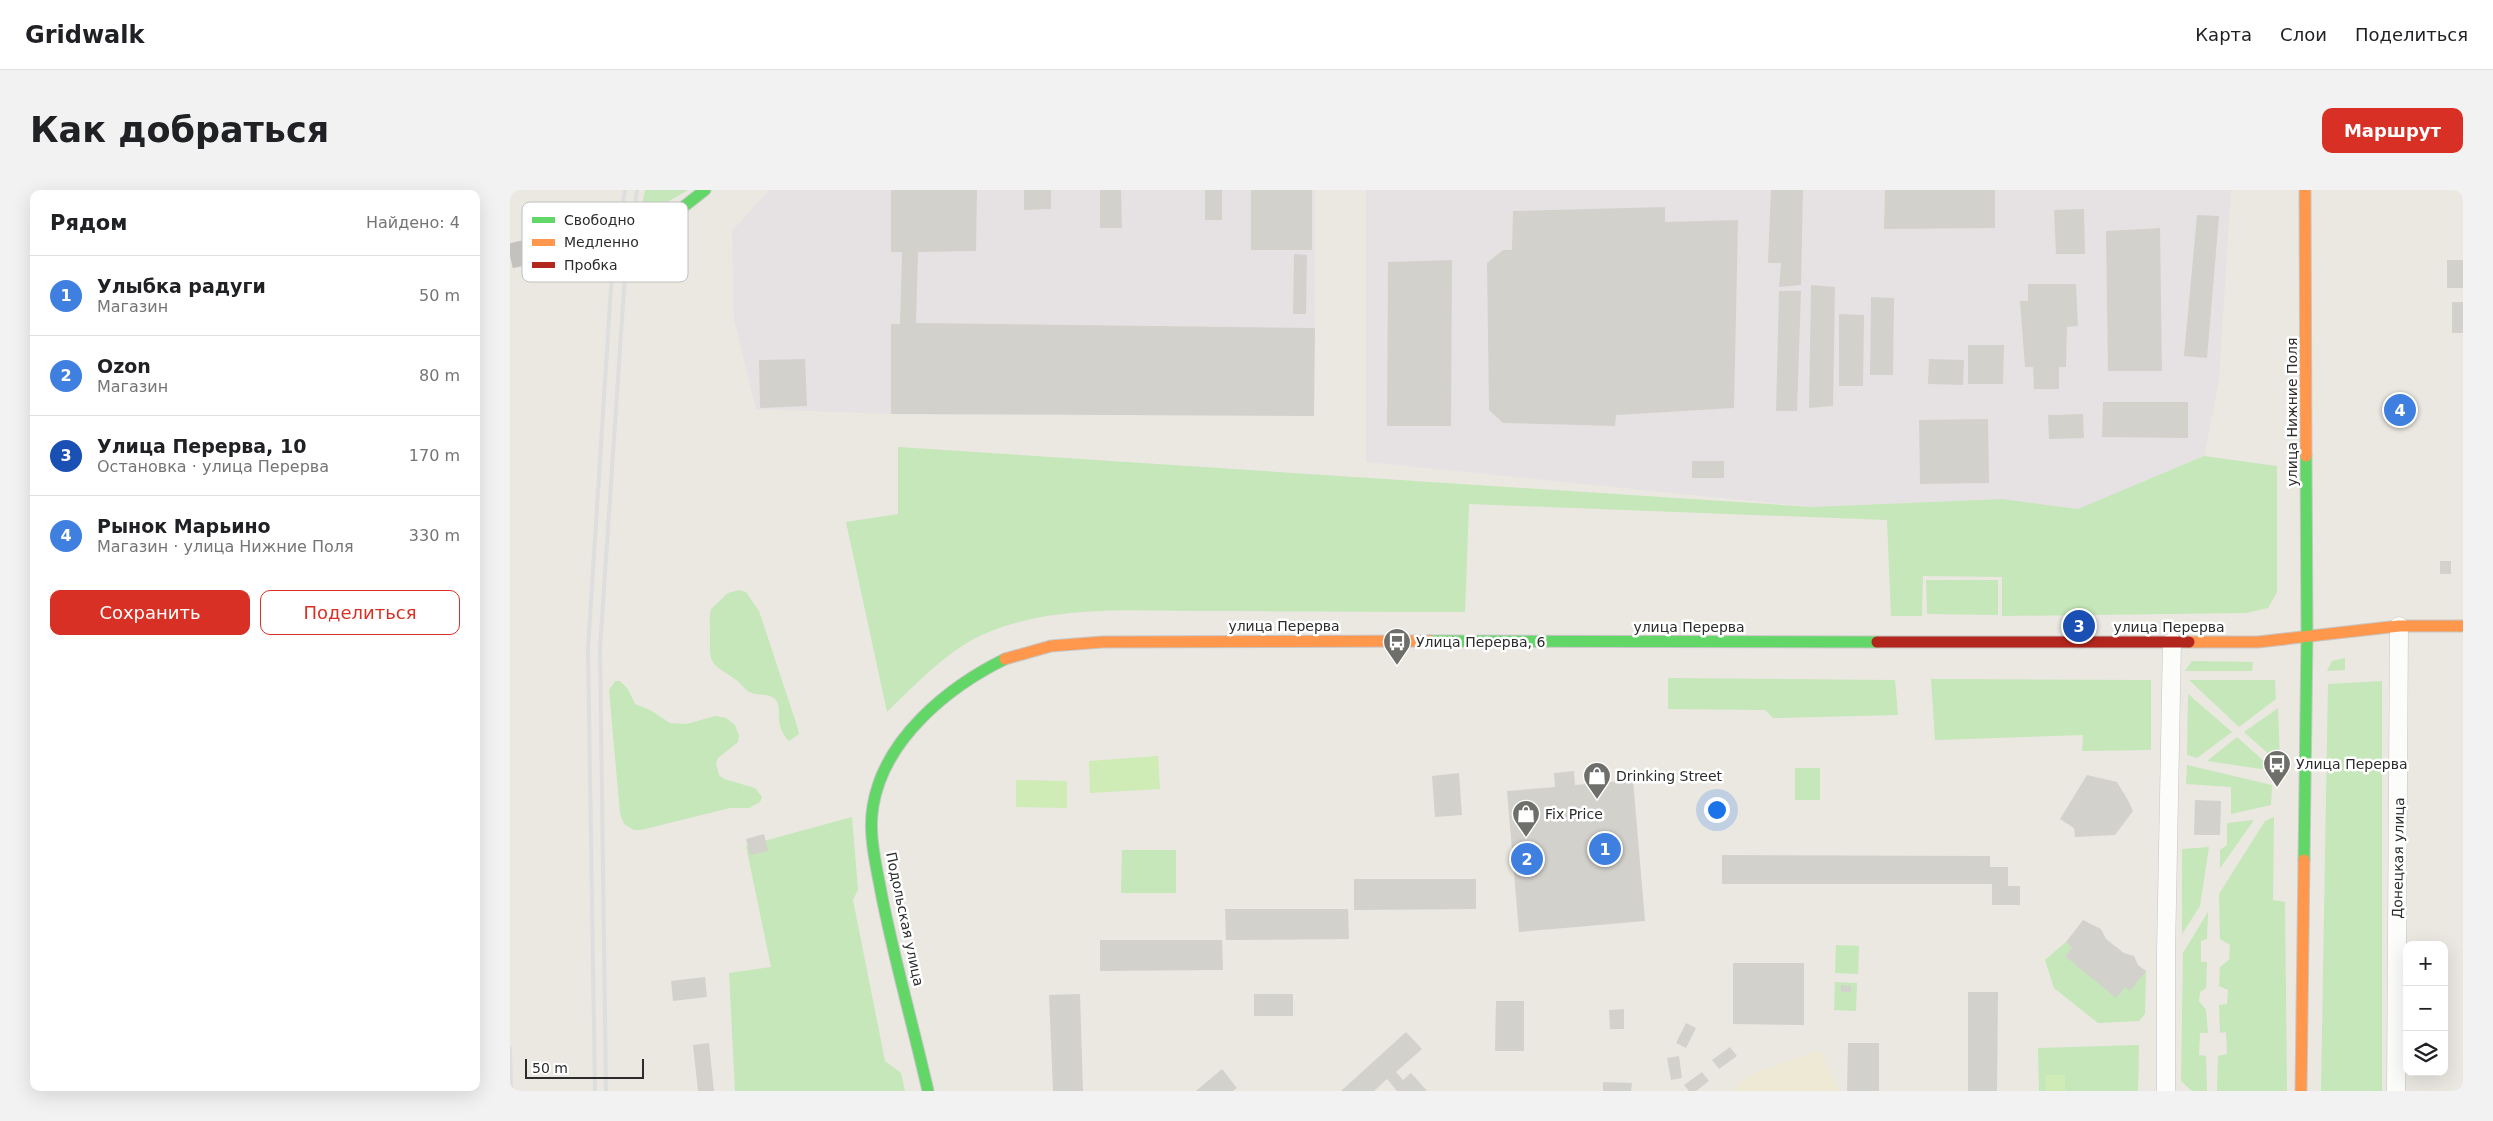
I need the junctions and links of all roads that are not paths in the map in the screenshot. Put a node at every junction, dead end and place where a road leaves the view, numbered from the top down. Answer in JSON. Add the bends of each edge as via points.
{"nodes":[{"id":1,"x":706,"y":190,"type":"edge"},
{"id":2,"x":2305,"y":190,"type":"edge"},
{"id":3,"x":688,"y":204,"type":"edge"},
{"id":4,"x":2400,"y":626,"type":"junction"},
{"id":5,"x":2463,"y":626,"type":"edge"},
{"id":6,"x":2307,"y":634,"type":"junction"},
{"id":7,"x":2172,"y":642,"type":"junction"},
{"id":8,"x":933,"y":709,"type":"joint"},
{"id":9,"x":928,"y":1091,"type":"edge"},
{"id":10,"x":2166,"y":1091,"type":"edge"},
{"id":11,"x":2301,"y":1091,"type":"edge"},
{"id":12,"x":2396,"y":1091,"type":"edge"}],
"edges":[{"from":1,"to":3,"type":"street"},
{"from":2,"to":6,"type":"street","name":"улица Нижние Поля"},
{"from":4,"to":5,"type":"street","name":"улица Перерва"},
{"from":4,"to":6,"type":"street","name":"улица Перерва"},
{"from":4,"to":12,"type":"street","name":"Донецкая улица"},
{"from":6,"to":7,"type":"street","name":"улица Перерва","via":[[2258,642]]},
{"from":6,"to":11,"type":"street"},
{"from":7,"to":8,"type":"street","name":"улица Перерва","via":[[1077,642],[1036,648],[1001,659],[962,683]]},
{"from":7,"to":10,"type":"street"},
{"from":8,"to":9,"type":"street","name":"Подольская улица","via":[[907,733],[885,770],[875,796],[872,818],[877,869],[892,946]]}]}
